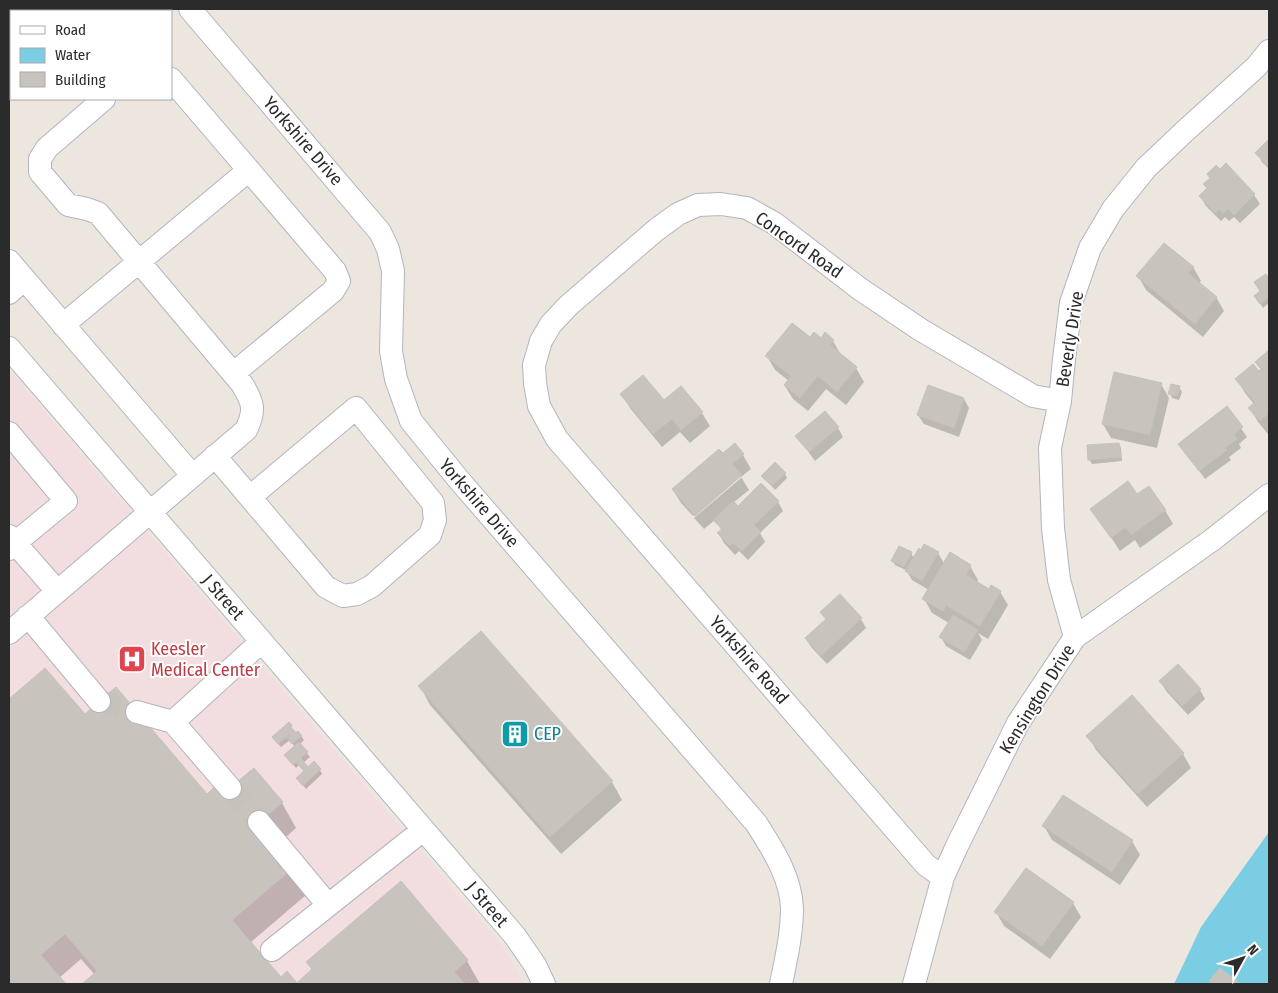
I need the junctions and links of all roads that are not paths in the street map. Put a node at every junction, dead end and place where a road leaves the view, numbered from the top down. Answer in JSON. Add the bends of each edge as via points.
{"nodes":[{"id":1,"x":190,"y":9,"type":"edge"},
{"id":2,"x":1269,"y":51,"type":"edge"},
{"id":3,"x":172,"y":80,"type":"edge"},
{"id":4,"x":103,"y":100,"type":"edge"},
{"id":5,"x":248,"y":170,"type":"junction"},
{"id":6,"x":9,"y":261,"type":"edge"},
{"id":7,"x":139,"y":261,"type":"junction"},
{"id":8,"x":17,"y":286,"type":"edge"},
{"id":9,"x":63,"y":325,"type":"junction"},
{"id":10,"x":9,"y":348,"type":"edge"},
{"id":11,"x":234,"y":373,"type":"junction"},
{"id":12,"x":1060,"y":401,"type":"junction"},
{"id":13,"x":9,"y":433,"type":"edge"},
{"id":14,"x":557,"y":439,"type":"joint"},
{"id":15,"x":215,"y":456,"type":"junction"},
{"id":16,"x":192,"y":475,"type":"junction"},
{"id":17,"x":1269,"y":495,"type":"edge"},
{"id":18,"x":250,"y":497,"type":"junction"},
{"id":19,"x":149,"y":512,"type":"junction"},
{"id":20,"x":11,"y":543,"type":"edge"},
{"id":21,"x":57,"y":591,"type":"junction"},
{"id":22,"x":28,"y":616,"type":"junction"},
{"id":23,"x":9,"y":632,"type":"edge"},
{"id":24,"x":1076,"y":637,"type":"junction"},
{"id":25,"x":262,"y":642,"type":"junction"},
{"id":26,"x":99,"y":701,"type":"tunnel mouth"},
{"id":27,"x":137,"y":712,"type":"tunnel mouth"},
{"id":28,"x":173,"y":722,"type":"junction"},
{"id":29,"x":230,"y":788,"type":"tunnel mouth"},
{"id":30,"x":258,"y":822,"type":"tunnel mouth"},
{"id":31,"x":423,"y":830,"type":"junction"},
{"id":32,"x":943,"y":877,"type":"junction"},
{"id":33,"x":328,"y":904,"type":"junction"},
{"id":34,"x":272,"y":950,"type":"dead end"},
{"id":35,"x":544,"y":984,"type":"edge"},
{"id":36,"x":781,"y":984,"type":"edge"},
{"id":37,"x":914,"y":984,"type":"edge"}],
"edges":[{"from":1,"to":36,"type":"street","name":"Yorkshire Drive","via":[[380,232],[393,271],[391,352],[396,379],[411,421],[769,842],[779,861],[792,906]]},
{"from":2,"to":12,"type":"street","name":"Beverly Drive","via":[[1256,67],[1146,168],[1113,209],[1090,248],[1071,303]]},
{"from":3,"to":5,"type":"street"},
{"from":4,"to":7,"type":"street","via":[[47,148],[40,159],[40,172],[68,205],[98,213]]},
{"from":5,"to":7,"type":"street"},
{"from":5,"to":11,"type":"street","via":[[335,271],[339,281],[333,291]]},
{"from":6,"to":8,"type":"street"},
{"from":7,"to":9,"type":"street"},
{"from":7,"to":11,"type":"street"},
{"from":8,"to":9,"type":"street"},
{"from":9,"to":16,"type":"street"},
{"from":10,"to":19,"type":"street","name":"J Street"},
{"from":11,"to":15,"type":"street","via":[[251,398],[252,417],[246,430]]},
{"from":12,"to":14,"type":"street","name":"Concord Road","via":[[1032,396],[921,330],[860,289],[774,223],[747,208],[698,205],[656,230],[551,324],[541,341],[534,365],[538,406]]},
{"from":12,"to":24,"type":"street","name":"Beverly Drive","via":[[1050,448],[1053,528],[1059,580]]},
{"from":13,"to":20,"type":"street","via":[[66,501]]},
{"from":14,"to":32,"type":"street","name":"Yorkshire Road","via":[[926,865]]},
{"from":15,"to":16,"type":"street"},
{"from":15,"to":18,"type":"street"},
{"from":16,"to":19,"type":"street"},
{"from":17,"to":24,"type":"street","name":"Kensington Drive"},
{"from":18,"to":18,"type":"street","via":[[326,587],[343,596],[357,594],[372,586],[430,535],[435,520],[433,503],[356,408]]},
{"from":19,"to":21,"type":"street"},
{"from":19,"to":25,"type":"street","name":"J Street"},
{"from":20,"to":21,"type":"street"},
{"from":21,"to":22,"type":"street"},
{"from":22,"to":23,"type":"street"},
{"from":22,"to":26,"type":"street"},
{"from":24,"to":32,"type":"street","name":"Kensington Drive","via":[[1018,723]]},
{"from":25,"to":28,"type":"street"},
{"from":25,"to":31,"type":"street","name":"J Street"},
{"from":27,"to":28,"type":"street"},
{"from":28,"to":29,"type":"street"},
{"from":30,"to":33,"type":"street"},
{"from":31,"to":33,"type":"street"},
{"from":31,"to":35,"type":"street","name":"J Street","via":[[515,936]]},
{"from":32,"to":37,"type":"street","name":"Kensington Drive"},
{"from":33,"to":34,"type":"street"}]}
